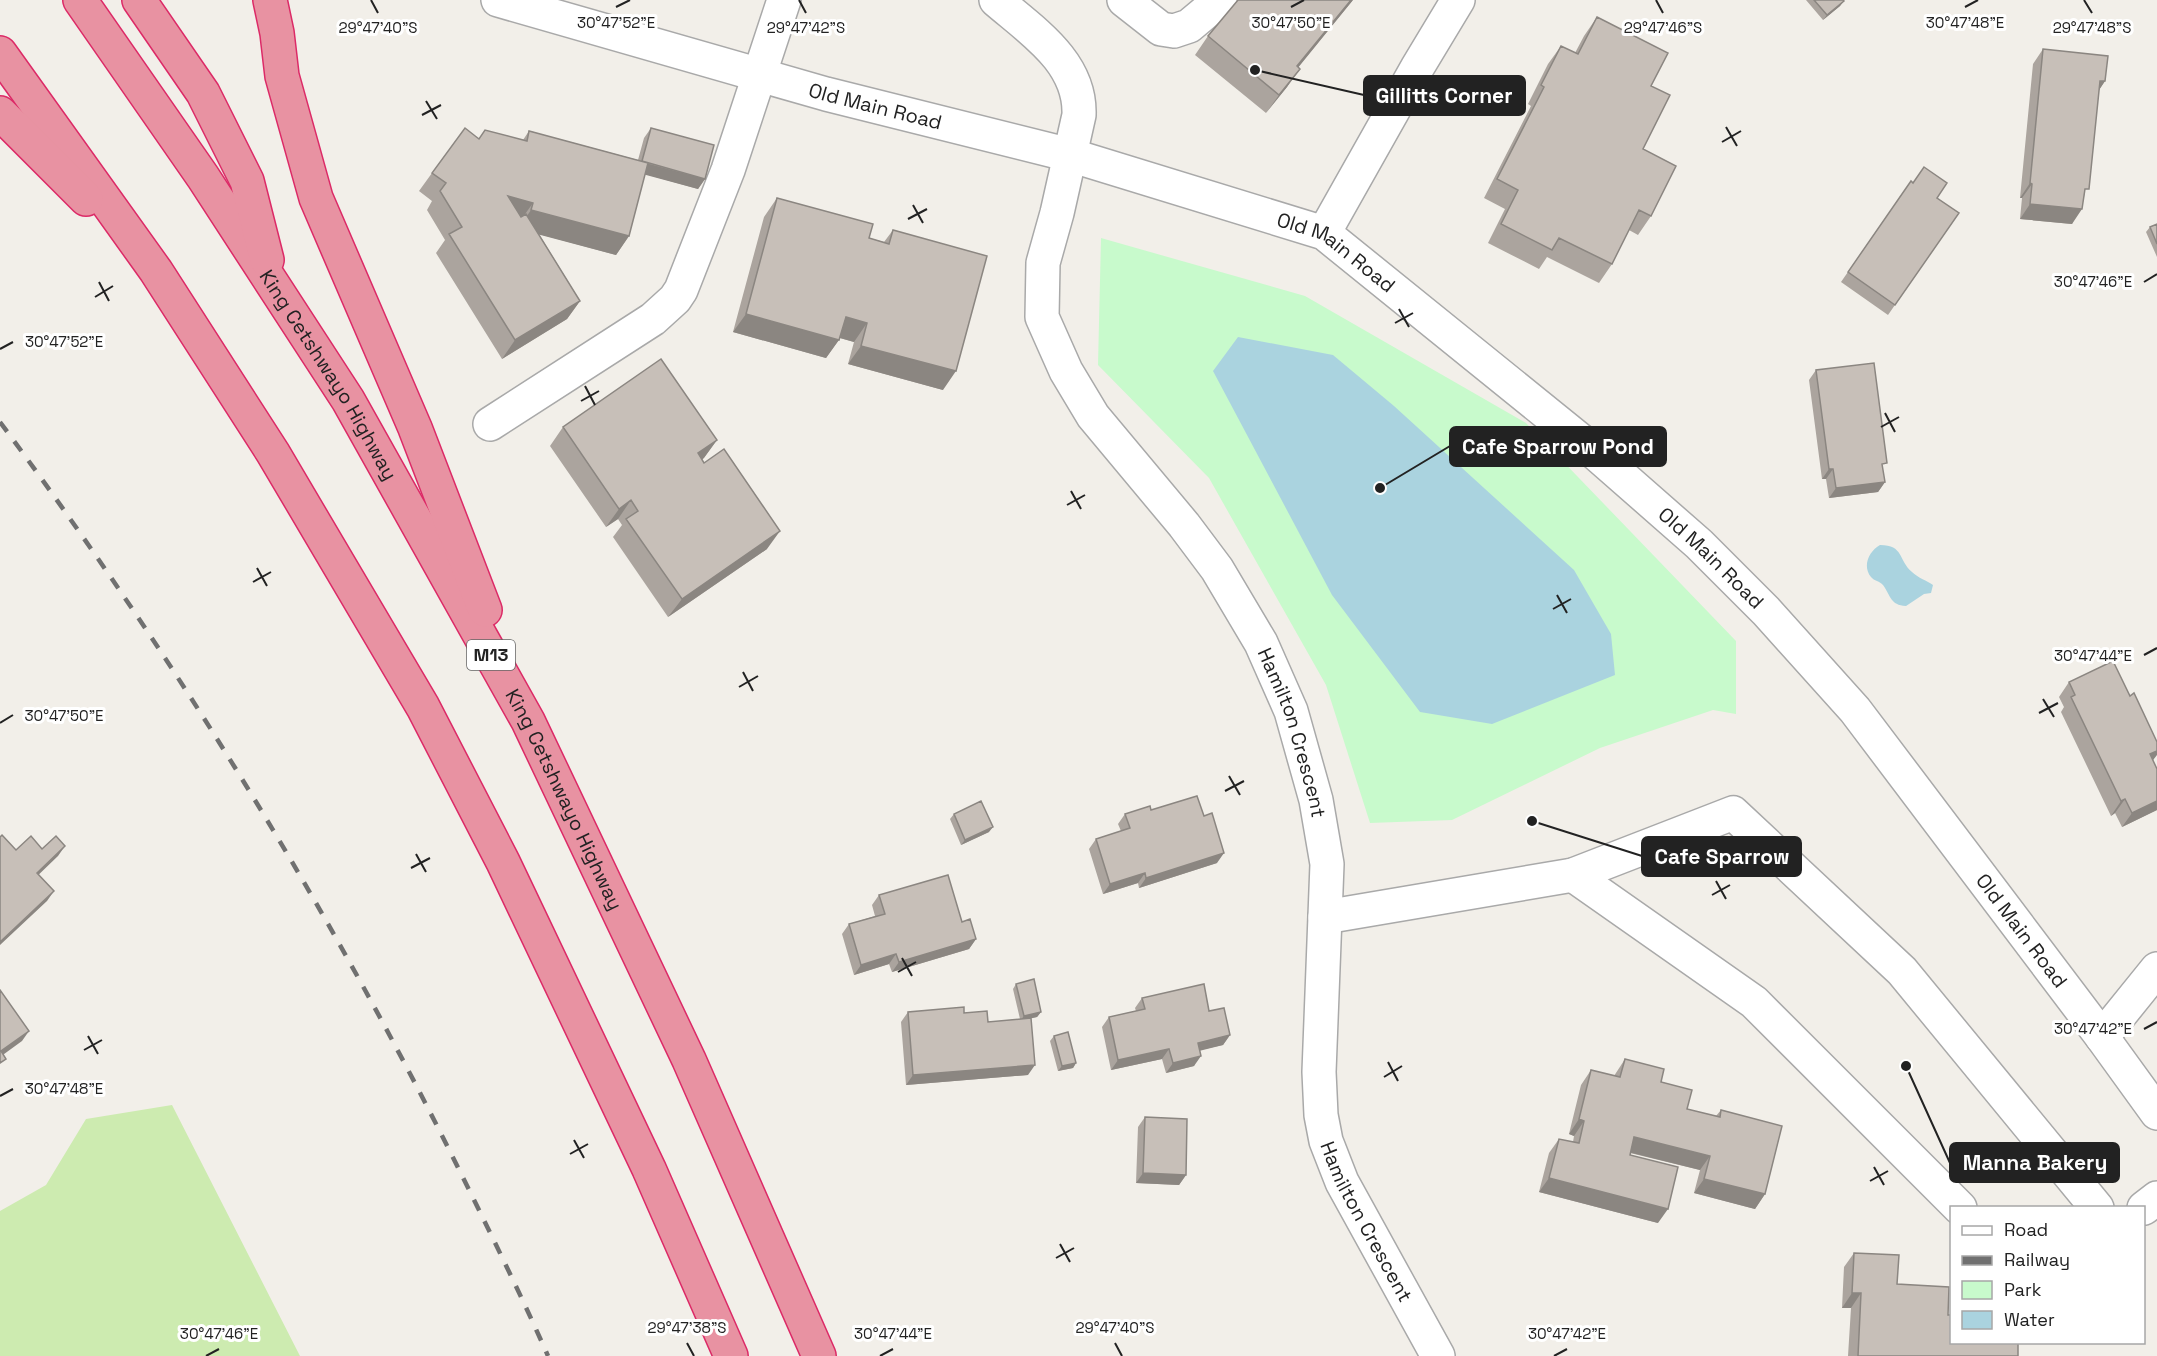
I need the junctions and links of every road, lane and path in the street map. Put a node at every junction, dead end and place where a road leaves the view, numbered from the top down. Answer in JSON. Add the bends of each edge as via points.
{"nodes":[{"id":1,"x":80,"y":0,"type":"edge"},
{"id":2,"x":139,"y":0,"type":"edge"},
{"id":3,"x":270,"y":0,"type":"edge"},
{"id":4,"x":295,"y":0,"type":"edge"},
{"id":5,"x":498,"y":0,"type":"edge"},
{"id":6,"x":784,"y":0,"type":"edge"},
{"id":7,"x":996,"y":0,"type":"edge"},
{"id":8,"x":1124,"y":0,"type":"edge"},
{"id":9,"x":1220,"y":0,"type":"edge"},
{"id":10,"x":1458,"y":0,"type":"edge"},
{"id":11,"x":278,"y":33,"type":"junction"},
{"id":12,"x":0,"y":52,"type":"edge"},
{"id":13,"x":760,"y":74,"type":"junction"},
{"id":14,"x":0,"y":113,"type":"edge"},
{"id":15,"x":1070,"y":156,"type":"junction"},
{"id":16,"x":1324,"y":233,"type":"junction"},
{"id":17,"x":156,"y":271,"type":"junction"},
{"id":18,"x":273,"y":284,"type":"junction"},
{"id":19,"x":490,"y":424,"type":"dead end"},
{"id":20,"x":528,"y":721,"type":"junction"},
{"id":21,"x":1573,"y":875,"type":"junction"},
{"id":22,"x":1325,"y":917,"type":"junction"},
{"id":23,"x":2157,"y":969,"type":"edge"},
{"id":24,"x":2102,"y":1037,"type":"junction"},
{"id":25,"x":2157,"y":1113,"type":"edge"},
{"id":26,"x":2157,"y":1198,"type":"edge"},
{"id":27,"x":1958,"y":1206,"type":"edge"},
{"id":28,"x":2095,"y":1206,"type":"edge"},
{"id":29,"x":2145,"y":1207,"type":"edge"},
{"id":30,"x":731,"y":1356,"type":"edge"},
{"id":31,"x":819,"y":1356,"type":"edge"},
{"id":32,"x":1438,"y":1356,"type":"edge"}],
"edges":[{"from":1,"to":18,"type":"highway","name":"King Cetshwayo Highway","number":"M13"},
{"from":2,"to":18,"type":"highway","via":[[203,93],[247,181]]},
{"from":3,"to":11,"type":"highway"},
{"from":4,"to":11,"type":"highway"},
{"from":5,"to":13,"type":"street","name":"Old Main Road"},
{"from":6,"to":13,"type":"street"},
{"from":7,"to":15,"type":"street","name":"Hamilton Crescent","via":[[1058,54],[1076,87],[1079,115]]},
{"from":8,"to":9,"type":"street","via":[[1161,29],[1174,32],[1189,26]]},
{"from":10,"to":16,"type":"street"},
{"from":11,"to":20,"type":"highway","via":[[282,76],[316,198],[415,428]]},
{"from":12,"to":17,"type":"highway"},
{"from":13,"to":15,"type":"street","name":"Old Main Road"},
{"from":13,"to":19,"type":"street","via":[[728,170],[675,299],[653,319]]},
{"from":14,"to":17,"type":"highway"},
{"from":15,"to":16,"type":"street","name":"Old Main Road"},
{"from":15,"to":22,"type":"street","name":"Hamilton Crescent","via":[[1043,263],[1042,316],[1066,371],[1093,416],[1217,569],[1261,643],[1291,711],[1316,800],[1327,864]]},
{"from":16,"to":24,"type":"street","name":"Old Main Road","via":[[1593,451],[1699,544],[1766,611],[1855,710]]},
{"from":17,"to":30,"type":"highway","via":[[273,453],[423,707],[503,862],[650,1169]]},
{"from":18,"to":20,"type":"highway","name":"King Cetshwayo Highway","number":"M13","via":[[348,400]]},
{"from":20,"to":31,"type":"highway","name":"King Cetshwayo Highway","number":"M13","via":[[689,1060]]},
{"from":21,"to":22,"type":"street"},
{"from":21,"to":27,"type":"street","via":[[1754,1002]]},
{"from":21,"to":28,"type":"street","via":[[1733,813],[1902,970]]},
{"from":22,"to":32,"type":"street","name":"Hamilton Crescent","via":[[1318,1072],[1326,1141],[1342,1182]]},
{"from":23,"to":24,"type":"street"},
{"from":24,"to":25,"type":"street","name":"Old Main Road"},
{"from":26,"to":29,"type":"street"}]}
